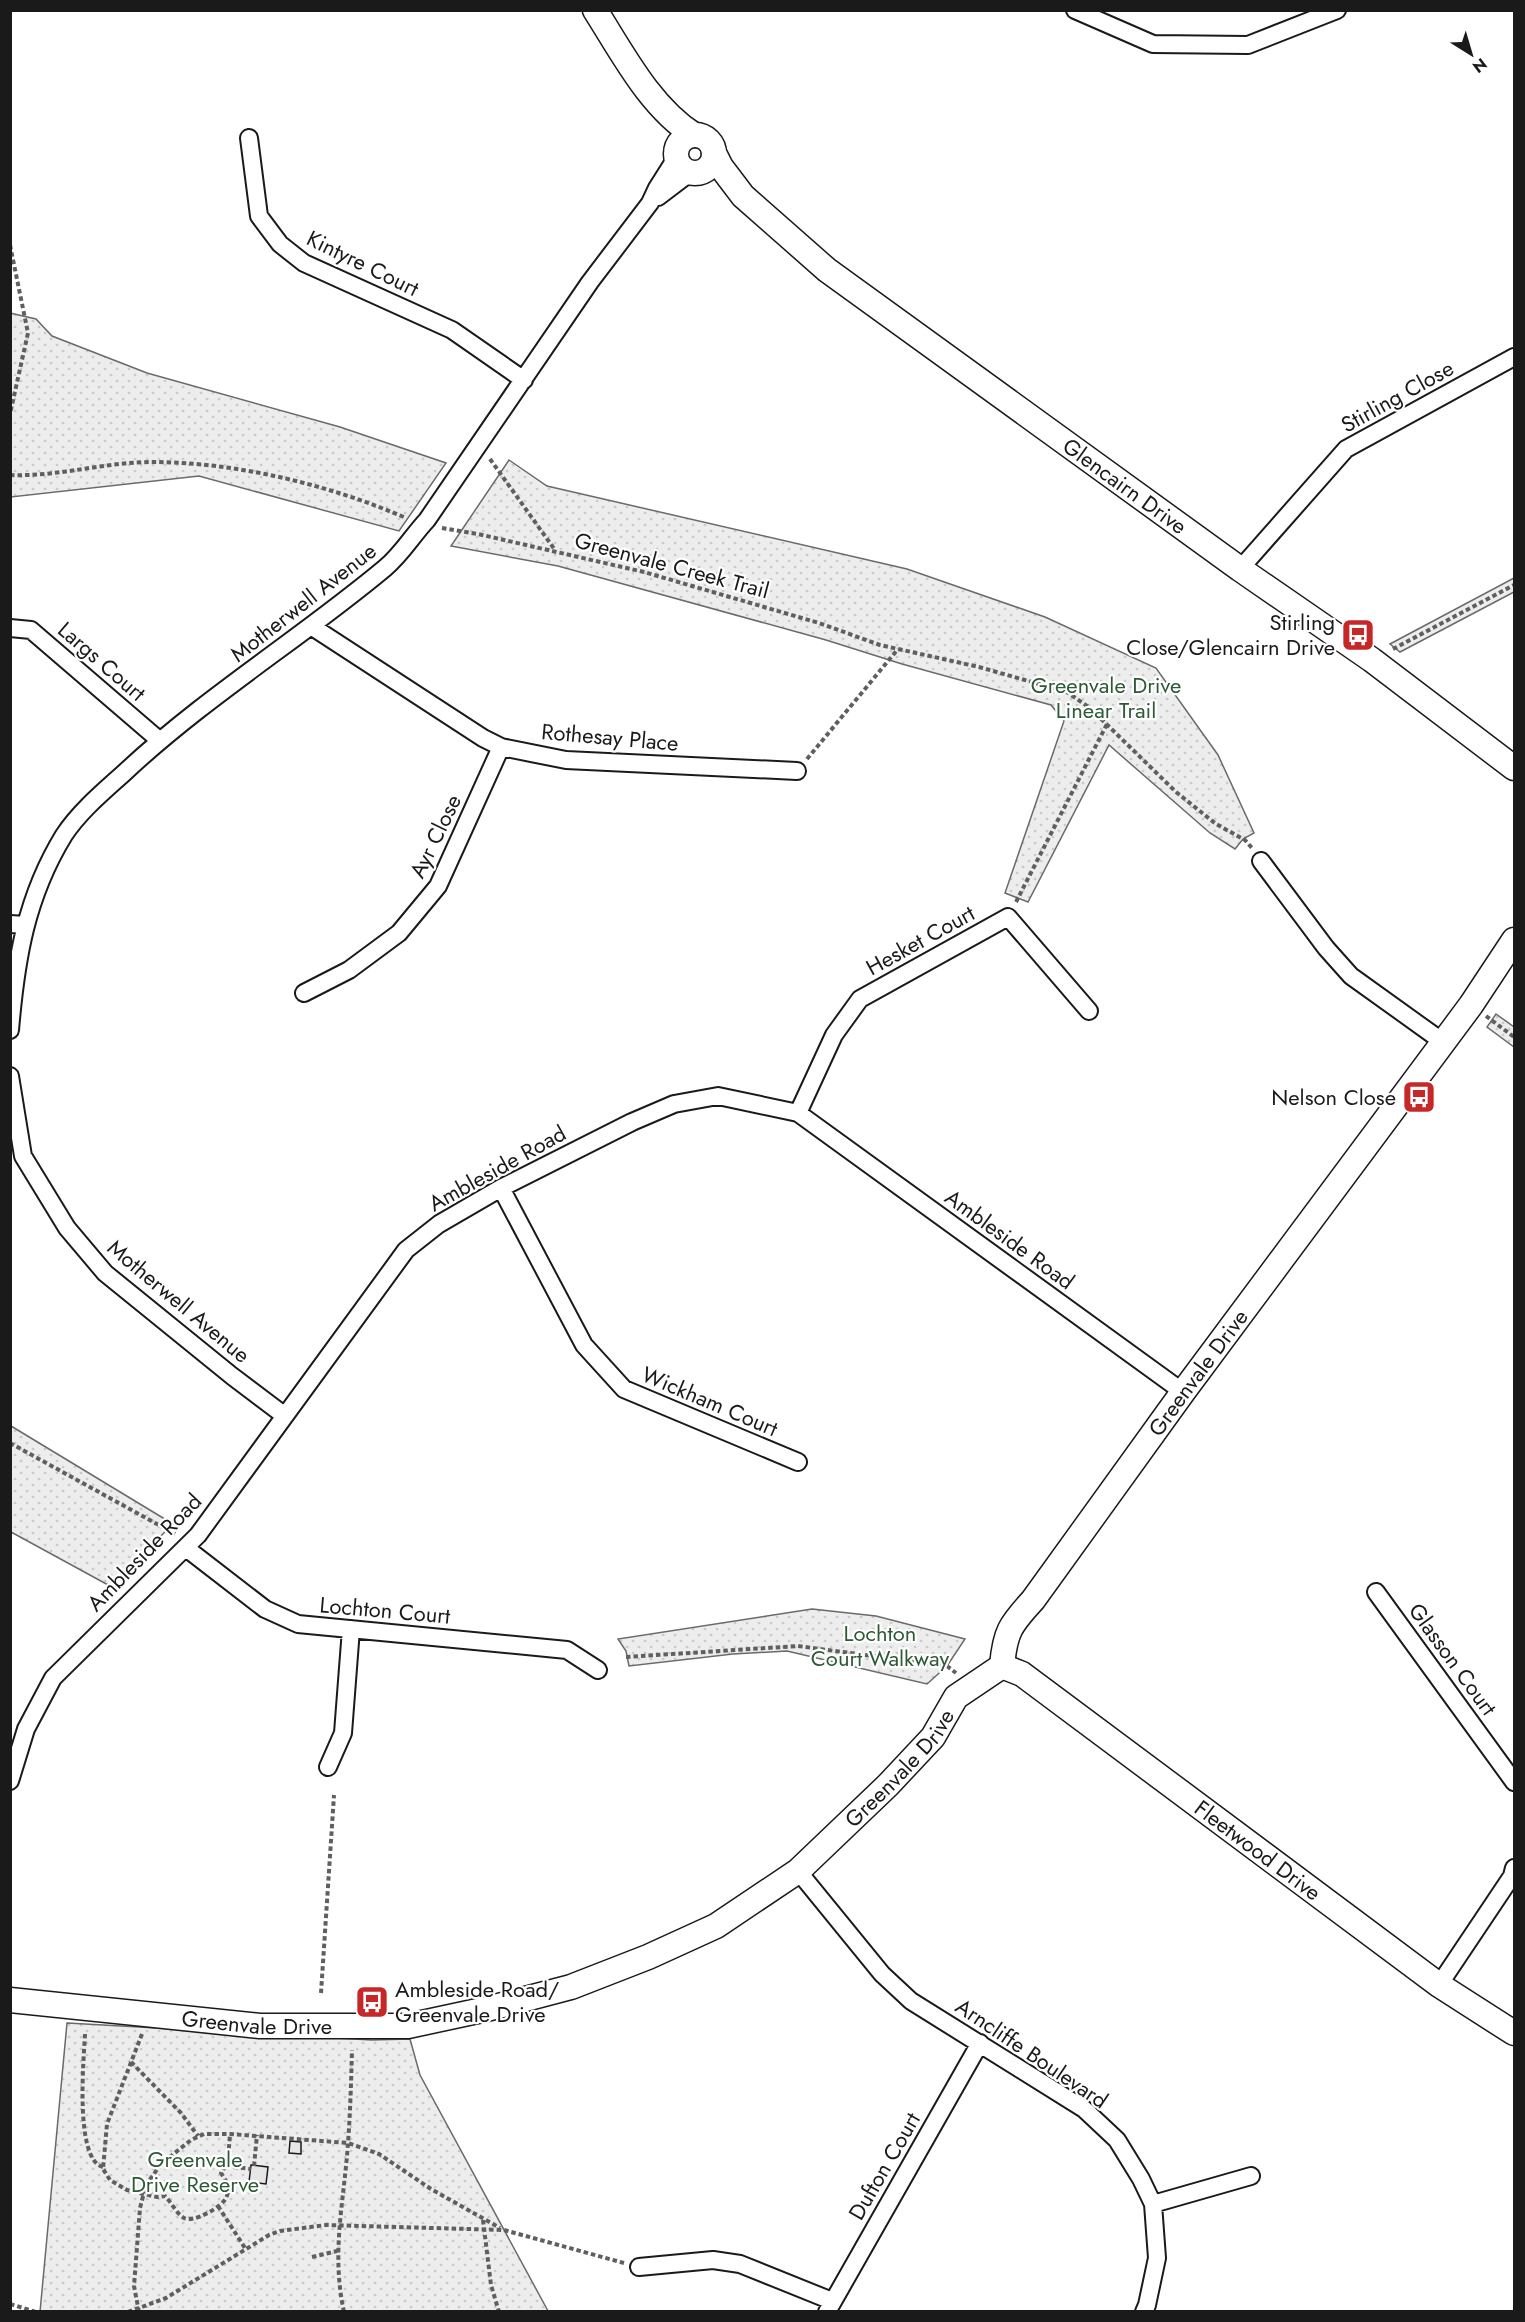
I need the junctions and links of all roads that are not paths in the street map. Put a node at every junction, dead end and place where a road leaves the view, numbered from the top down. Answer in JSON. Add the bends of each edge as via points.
{"nodes":[{"id":1,"x":595,"y":10,"type":"edge"},
{"id":2,"x":1075,"y":10,"type":"edge"},
{"id":3,"x":1337,"y":10,"type":"edge"},
{"id":4,"x":249,"y":138,"type":"dead end"},
{"id":5,"x":687,"y":158,"type":"junction"},
{"id":6,"x":743,"y":196,"type":"junction"},
{"id":7,"x":1515,"y":357,"type":"edge"},
{"id":8,"x":524,"y":380,"type":"junction"},
{"id":9,"x":1240,"y":569,"type":"junction"},
{"id":10,"x":311,"y":626,"type":"junction"},
{"id":11,"x":10,"y":628,"type":"edge"},
{"id":12,"x":159,"y":740,"type":"junction"},
{"id":13,"x":501,"y":747,"type":"junction"},
{"id":14,"x":1515,"y":768,"type":"edge"},
{"id":15,"x":797,"y":771,"type":"road end"},
{"id":16,"x":1261,"y":861,"type":"road end"},
{"id":17,"x":18,"y":924,"type":"edge"},
{"id":18,"x":1515,"y":940,"type":"edge"},
{"id":19,"x":304,"y":993,"type":"dead end"},
{"id":20,"x":1089,"y":1011,"type":"dead end"},
{"id":21,"x":10,"y":1030,"type":"edge"},
{"id":22,"x":1443,"y":1042,"type":"junction"},
{"id":23,"x":10,"y":1076,"type":"edge"},
{"id":24,"x":798,"y":1113,"type":"junction"},
{"id":25,"x":17,"y":1159,"type":"edge"},
{"id":26,"x":501,"y":1188,"type":"junction"},
{"id":27,"x":1183,"y":1392,"type":"junction"},
{"id":28,"x":285,"y":1416,"type":"junction"},
{"id":29,"x":798,"y":1462,"type":"dead end"},
{"id":30,"x":183,"y":1542,"type":"junction"},
{"id":31,"x":1376,"y":1592,"type":"dead end"},
{"id":32,"x":351,"y":1629,"type":"junction"},
{"id":33,"x":1002,"y":1666,"type":"junction"},
{"id":34,"x":598,"y":1670,"type":"dead end"},
{"id":35,"x":19,"y":1726,"type":"edge"},
{"id":36,"x":328,"y":1767,"type":"dead end"},
{"id":37,"x":10,"y":1781,"type":"edge"},
{"id":38,"x":1515,"y":1782,"type":"edge"},
{"id":39,"x":1515,"y":1868,"type":"edge"},
{"id":40,"x":798,"y":1871,"type":"junction"},
{"id":41,"x":1439,"y":1985,"type":"junction"},
{"id":42,"x":10,"y":2000,"type":"edge"},
{"id":43,"x":1515,"y":2033,"type":"edge"},
{"id":44,"x":980,"y":2043,"type":"junction"},
{"id":45,"x":1251,"y":2176,"type":"dead end"},
{"id":46,"x":1153,"y":2204,"type":"junction"},
{"id":47,"x":639,"y":2267,"type":"road end"},
{"id":48,"x":830,"y":2306,"type":"edge"},
{"id":49,"x":1144,"y":2312,"type":"edge"}],
"edges":[{"from":1,"to":5,"type":"street","name":"Glencairn Drive","via":[[655,99],[680,125]]},
{"from":2,"to":3,"type":"street","via":[[1153,44],[1248,45]]},
{"from":4,"to":8,"type":"street","name":"Kintyre Court","via":[[259,216],[280,244],[304,263],[452,330]]},
{"from":5,"to":6,"type":"street","name":"Glencairn Drive"},
{"from":5,"to":6,"type":"street","name":"Glencairn Drive","via":[[705,138]]},
{"from":5,"to":8,"type":"street","name":"Motherwell Avenue","via":[[590,282]]},
{"from":6,"to":9,"type":"street","name":"Glencairn Drive","via":[[827,270]]},
{"from":7,"to":9,"type":"street","name":"Stirling Close","via":[[1346,448]]},
{"from":8,"to":10,"type":"street","name":"Motherwell Avenue","via":[[394,560]]},
{"from":9,"to":14,"type":"street","name":"Glencairn Drive","via":[[1372,660]]},
{"from":10,"to":12,"type":"street","name":"Motherwell Avenue"},
{"from":10,"to":13,"type":"street","name":"Rothesay Place"},
{"from":11,"to":12,"type":"street","name":"Largs Court","via":[[31,630]]},
{"from":12,"to":17,"type":"street","name":"Motherwell Avenue","via":[[85,810],[65,835]]},
{"from":13,"to":15,"type":"street","name":"Rothesay Place","via":[[566,760]]},
{"from":13,"to":19,"type":"street","name":"Ayr Close","via":[[438,886],[399,933],[350,970]]},
{"from":16,"to":22,"type":"street","via":[[1351,976]]},
{"from":17,"to":21,"type":"street","name":"Motherwell Avenue"},
{"from":18,"to":22,"type":"street","name":"Greenvale Drive"},
{"from":20,"to":24,"type":"street","name":"Hesket Court","via":[[1008,917],[860,999],[834,1035]]},
{"from":22,"to":27,"type":"street","name":"Greenvale Drive"},
{"from":23,"to":25,"type":"street","name":"Motherwell Avenue"},
{"from":24,"to":26,"type":"street","name":"Ambleside Road","via":[[718,1096],[674,1104]]},
{"from":24,"to":27,"type":"street","name":"Ambleside Road"},
{"from":25,"to":28,"type":"street","name":"Motherwell Avenue","via":[[105,1274]]},
{"from":26,"to":28,"type":"street","name":"Ambleside Road","via":[[439,1224],[406,1250]]},
{"from":26,"to":29,"type":"street","name":"Wickham Court","via":[[584,1345],[624,1389]]},
{"from":27,"to":33,"type":"street","name":"Greenvale Drive","via":[[1033,1600],[1013,1622],[1004,1643]]},
{"from":28,"to":30,"type":"street","name":"Ambleside Road","via":[[238,1481]]},
{"from":30,"to":32,"type":"street","name":"Lochton Court","via":[[265,1609],[298,1624]]},
{"from":30,"to":35,"type":"street","name":"Ambleside Road","via":[[52,1678]]},
{"from":31,"to":38,"type":"street","name":"Glasson Court"},
{"from":32,"to":34,"type":"street","name":"Lochton Court","via":[[567,1650]]},
{"from":32,"to":36,"type":"street","via":[[343,1733]]},
{"from":33,"to":40,"type":"street","name":"Greenvale Drive","via":[[956,1697],[933,1737]]},
{"from":33,"to":41,"type":"street","name":"Fleetwood Drive","via":[[1022,1674]]},
{"from":35,"to":37,"type":"street","name":"Ambleside Road"},
{"from":39,"to":41,"type":"street"},
{"from":40,"to":42,"type":"street","name":"Greenvale Drive","via":[[716,1926],[648,1957],[571,1986],[408,2026],[260,2026]]},
{"from":40,"to":44,"type":"street","name":"Arncliffe Boulevard","via":[[882,1974],[911,2001]]},
{"from":41,"to":43,"type":"street","name":"Fleetwood Drive"},
{"from":44,"to":46,"type":"street","name":"Arncliffe Boulevard","via":[[1084,2109],[1117,2140]]},
{"from":44,"to":48,"type":"street","name":"Dufton Court"},
{"from":45,"to":46,"type":"street"},
{"from":46,"to":49,"type":"street","name":"Arncliffe Boulevard","via":[[1157,2258]]},
{"from":47,"to":48,"type":"street","via":[[713,2260],[740,2264]]}]}
